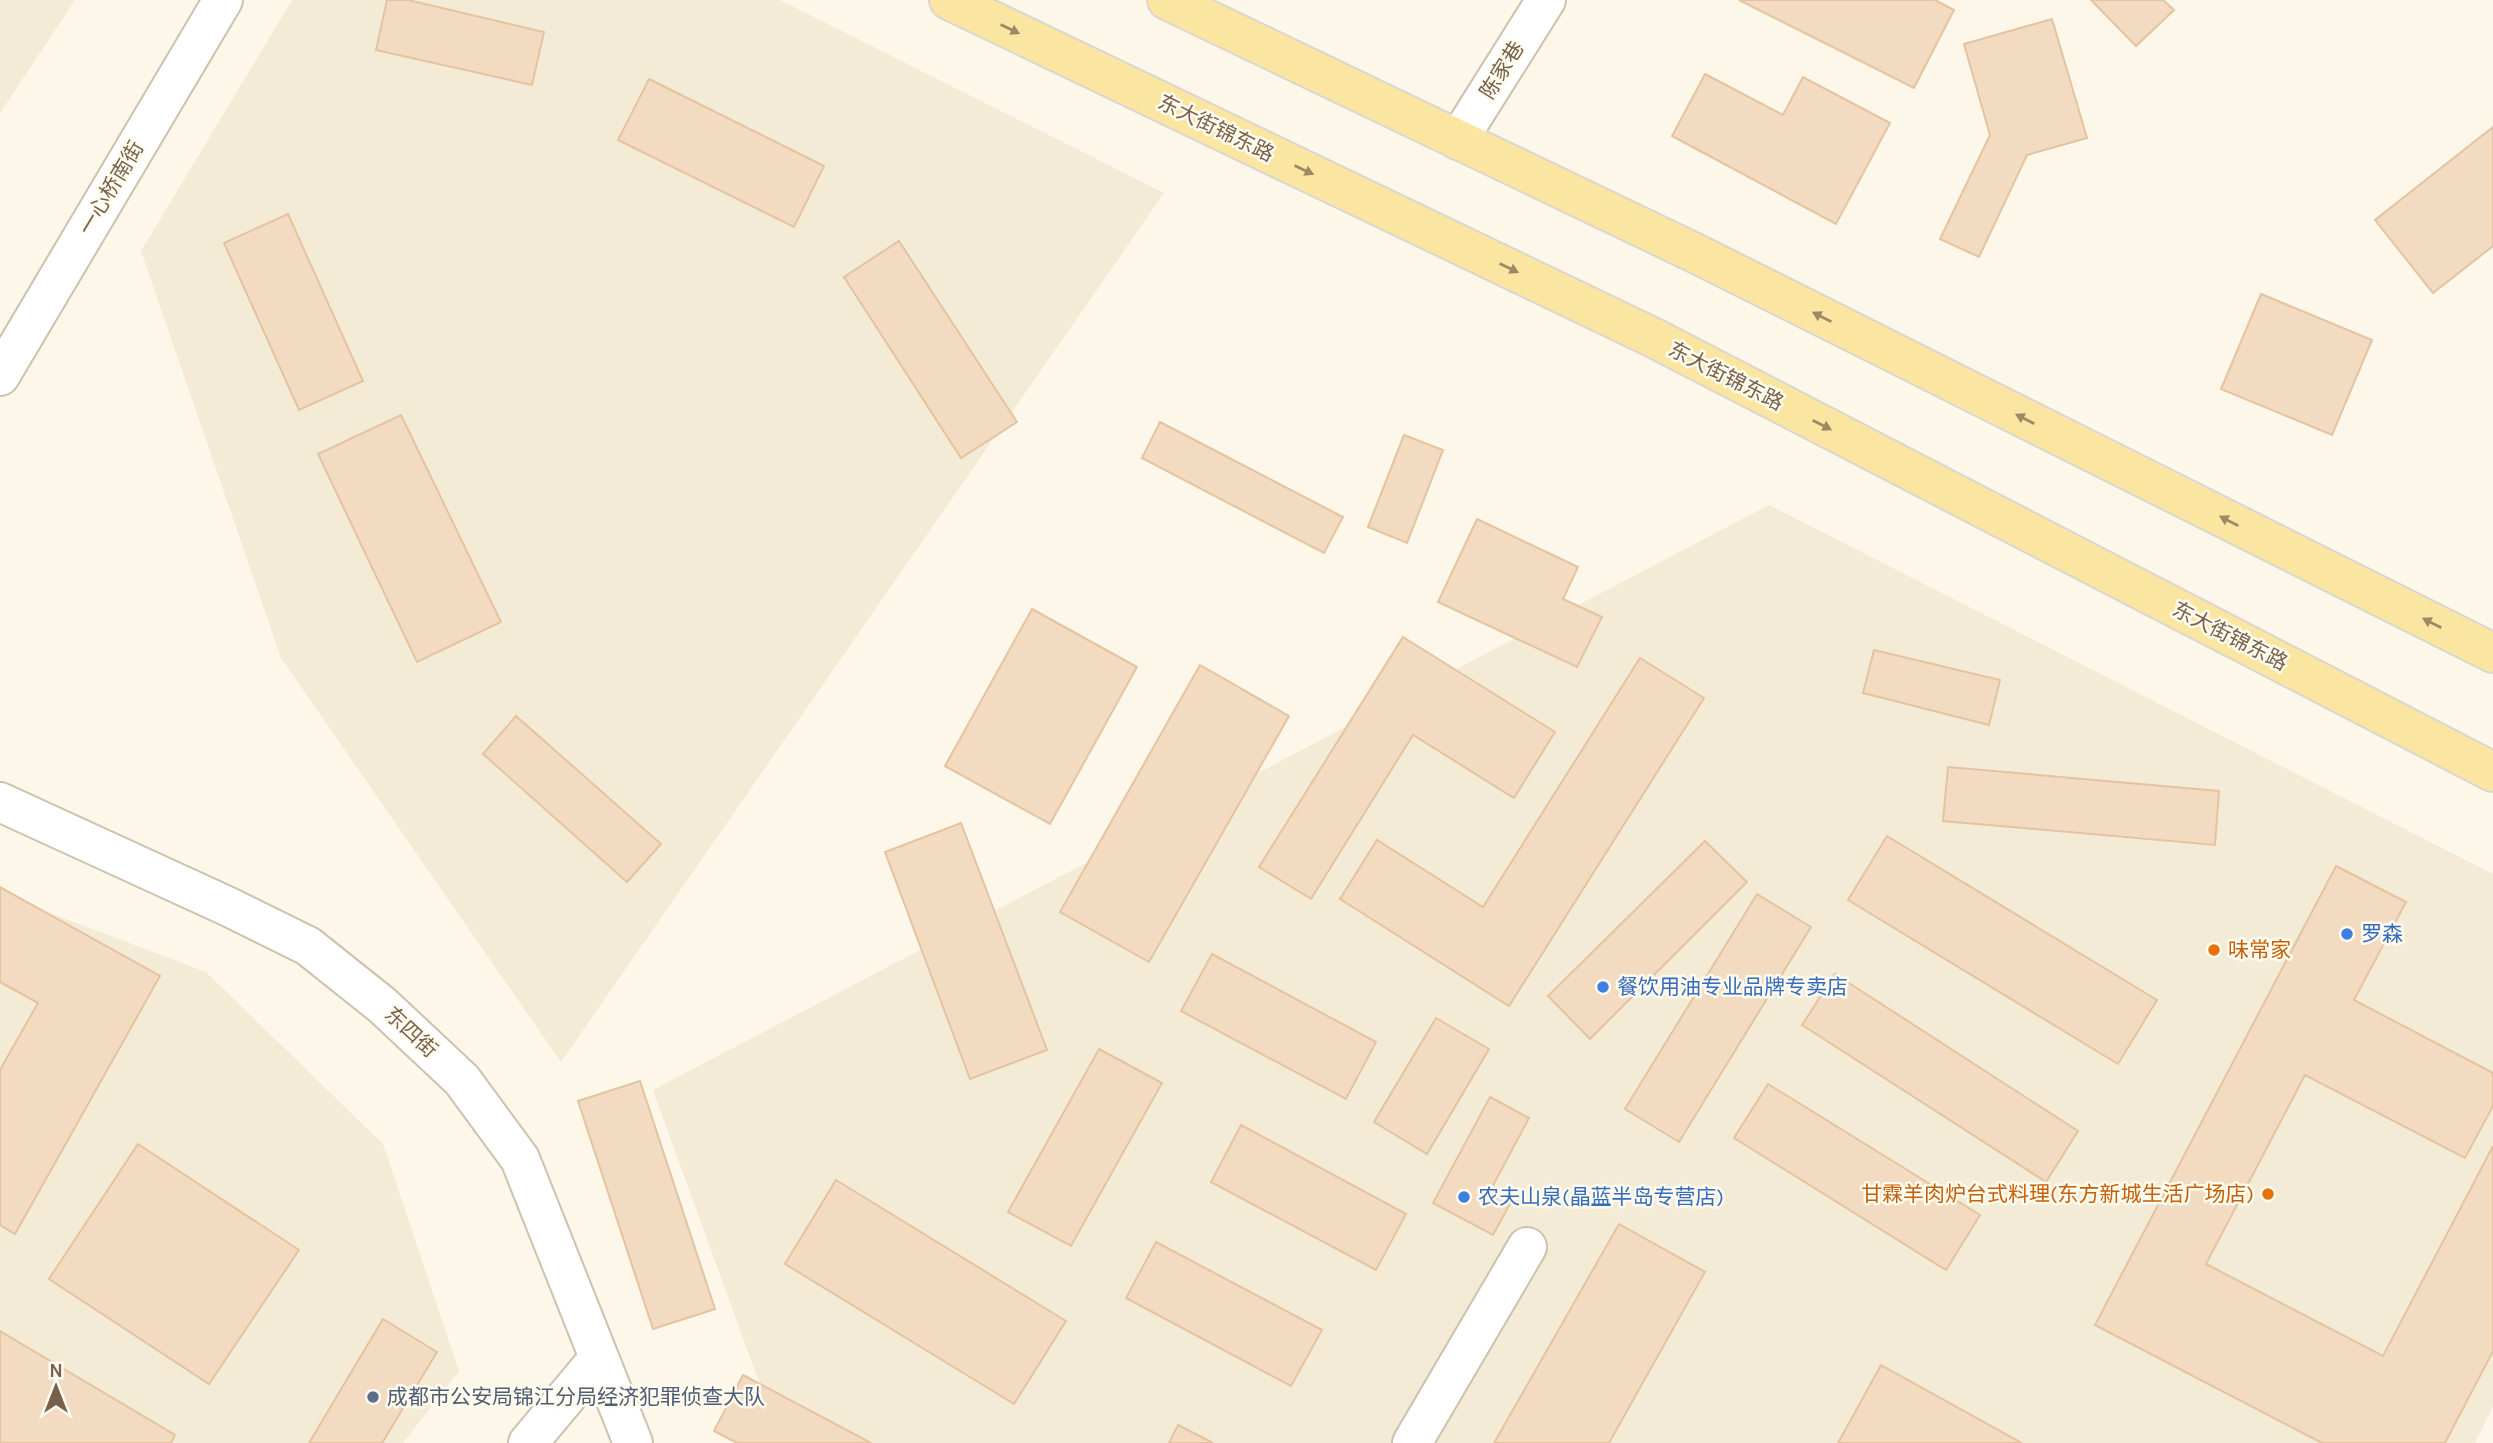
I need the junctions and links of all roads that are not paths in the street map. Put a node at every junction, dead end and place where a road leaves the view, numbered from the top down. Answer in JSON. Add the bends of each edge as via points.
{"nodes":[{"id":1,"x":223,"y":0,"type":"edge"},
{"id":2,"x":949,"y":0,"type":"edge"},
{"id":3,"x":1167,"y":0,"type":"edge"},
{"id":4,"x":1546,"y":0,"type":"edge"},
{"id":5,"x":1458,"y":140,"type":"junction"},
{"id":6,"x":0,"y":376,"type":"edge"},
{"id":7,"x":2493,"y":653,"type":"edge"},
{"id":8,"x":2493,"y":772,"type":"edge"},
{"id":9,"x":0,"y":802,"type":"edge"},
{"id":10,"x":1527,"y":1247,"type":"dead end"},
{"id":11,"x":598,"y":1359,"type":"junction"},
{"id":12,"x":528,"y":1443,"type":"edge"},
{"id":13,"x":633,"y":1443,"type":"edge"},
{"id":14,"x":1412,"y":1443,"type":"edge"}],
"edges":[{"from":1,"to":6,"type":"street","name":"一心桥南街"},
{"from":2,"to":8,"type":"main road","name":"东大街锦东路","one_way":true,"via":[[1652,337]]},
{"from":3,"to":5,"type":"main road"},
{"from":4,"to":5,"type":"street","name":"陈家巷"},
{"from":7,"to":5,"type":"main road","one_way":true},
{"from":9,"to":11,"type":"street","name":"东四街","via":[[308,946],[382,1005],[452,1070],[520,1159]]},
{"from":10,"to":14,"type":"street"},
{"from":11,"to":12,"type":"street"},
{"from":11,"to":13,"type":"street","name":"东四街"}]}
